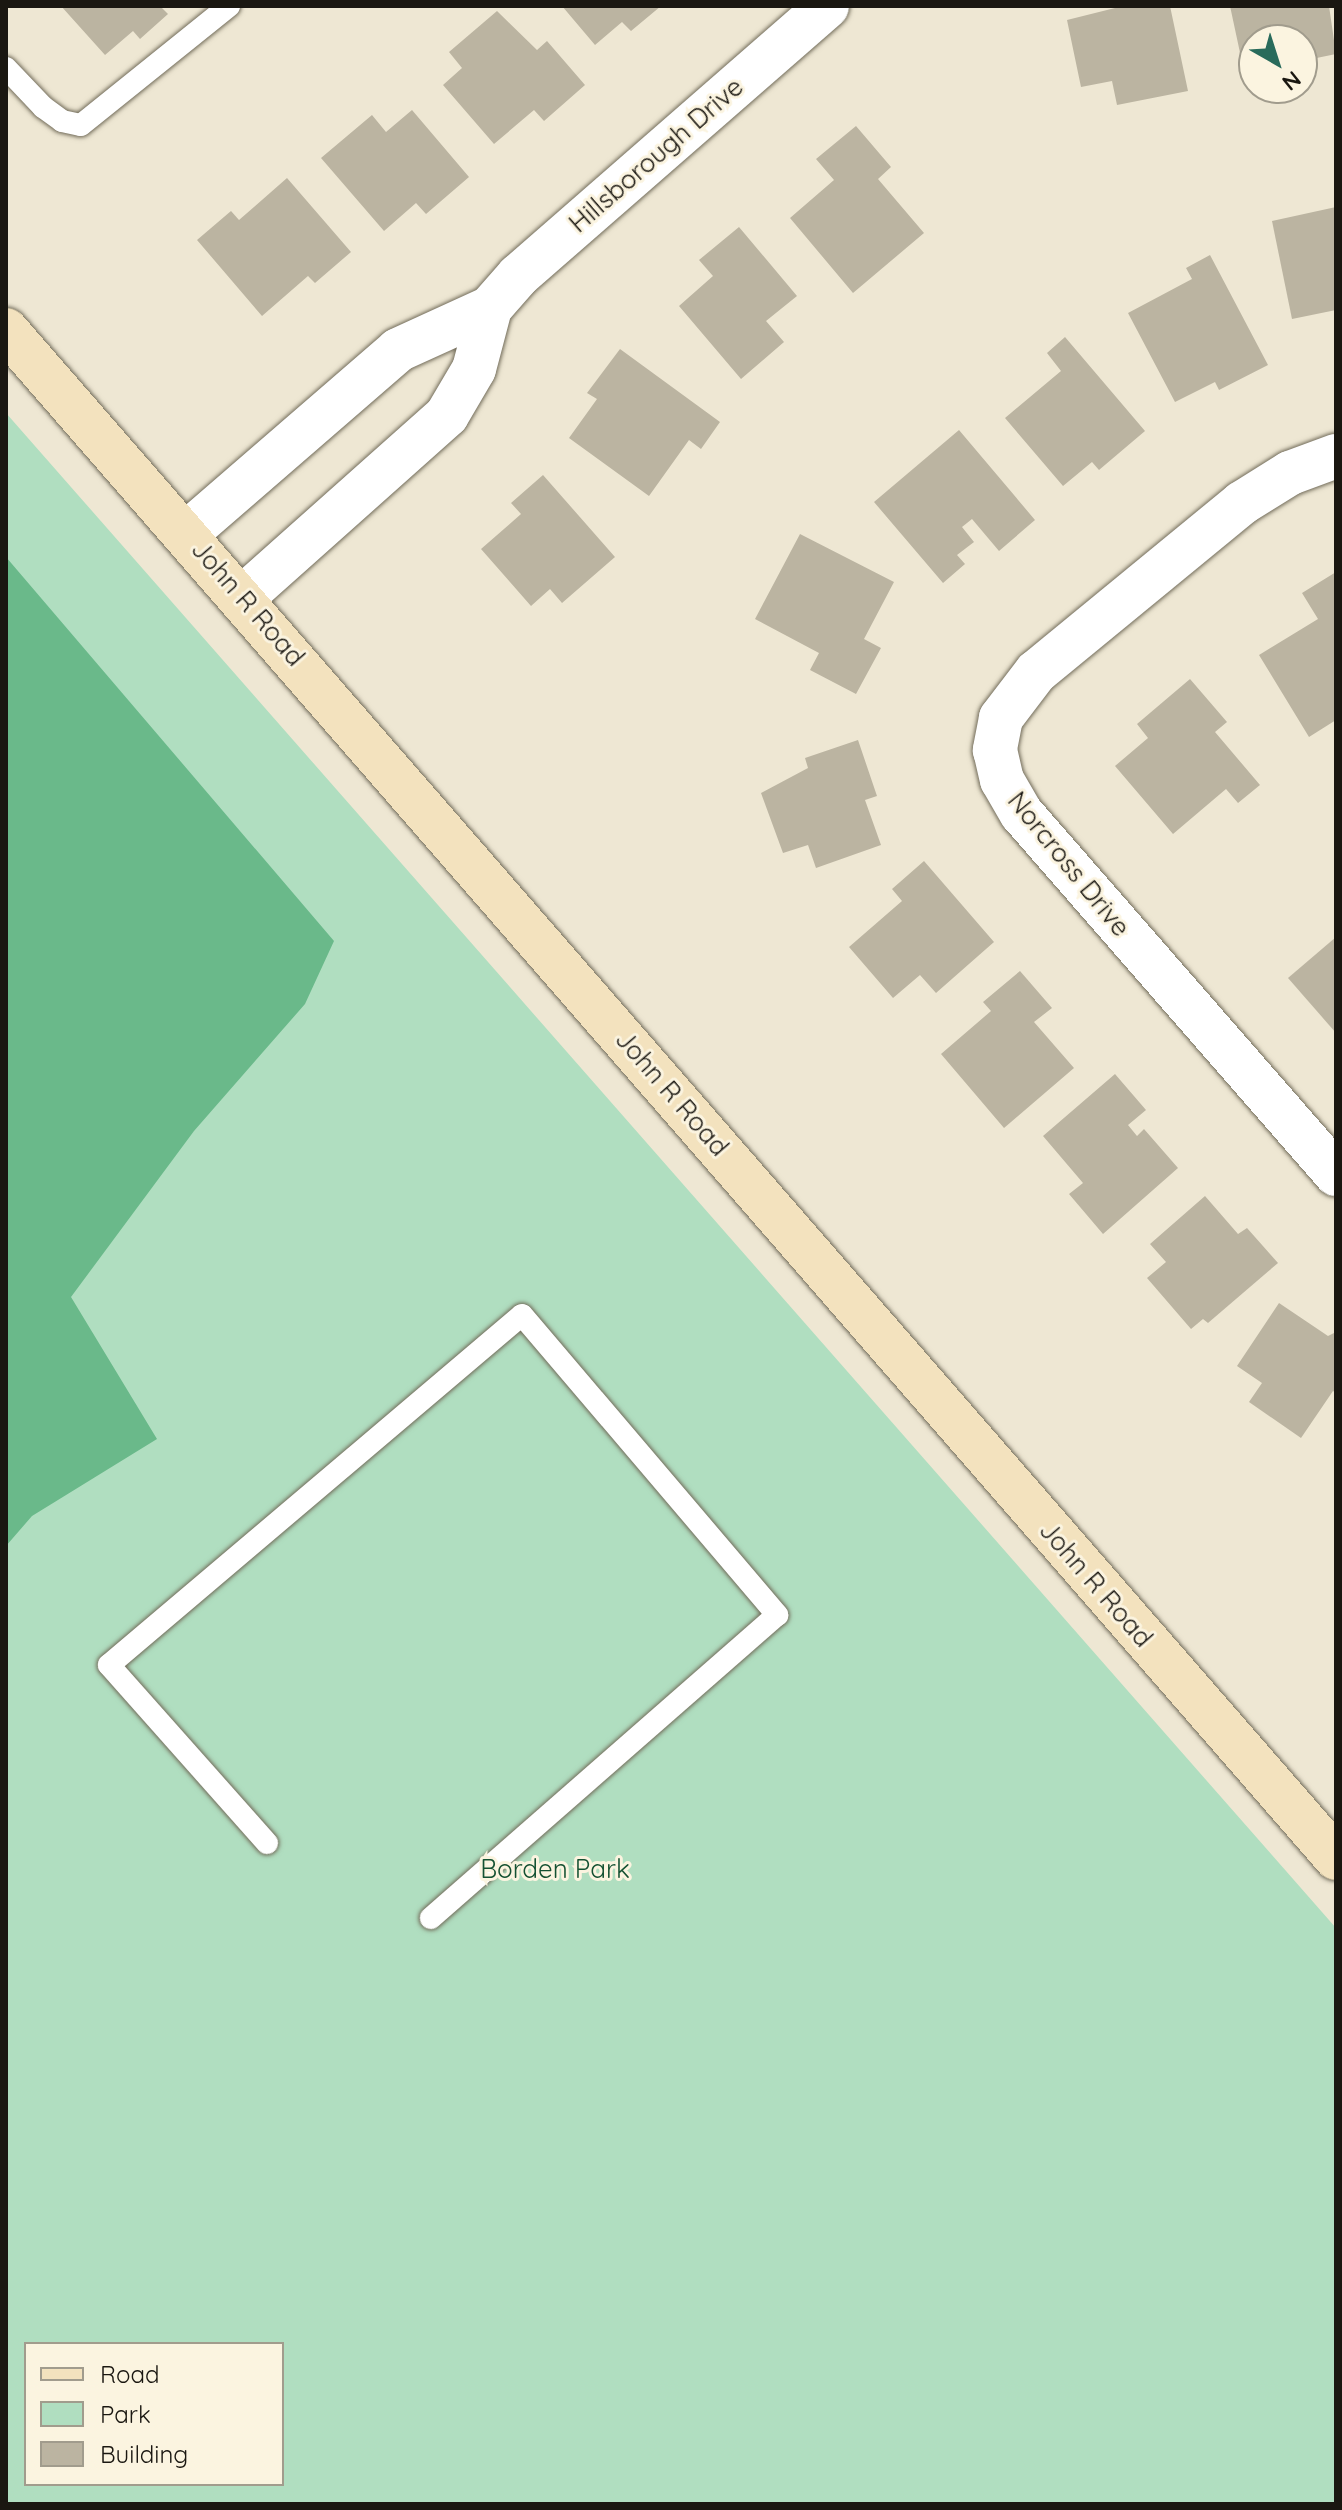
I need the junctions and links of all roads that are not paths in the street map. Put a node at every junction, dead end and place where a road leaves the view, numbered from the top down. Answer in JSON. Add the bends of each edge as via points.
{"nodes":[{"id":1,"x":229,"y":6,"type":"edge"},
{"id":2,"x":827,"y":6,"type":"edge"},
{"id":3,"x":6,"y":68,"type":"edge"},
{"id":4,"x":490,"y":308,"type":"junction"},
{"id":5,"x":6,"y":330,"type":"edge"},
{"id":6,"x":1336,"y":456,"type":"edge"},
{"id":7,"x":187,"y":533,"type":"junction"},
{"id":8,"x":243,"y":597,"type":"junction"},
{"id":9,"x":1336,"y":1174,"type":"edge"},
{"id":10,"x":267,"y":1843,"type":"dead end"},
{"id":11,"x":1336,"y":1858,"type":"edge"},
{"id":12,"x":431,"y":1918,"type":"dead end"}],
"edges":[{"from":1,"to":3,"type":"lane","via":[[81,125],[62,121],[43,107]]},
{"from":2,"to":4,"type":"street","name":"Hillsborough Drive","via":[[518,276]]},
{"from":4,"to":7,"type":"street","name":"Hillsborough Drive","via":[[398,350]]},
{"from":4,"to":8,"type":"street","name":"Hillsborough Drive","via":[[474,369],[447,415]]},
{"from":5,"to":7,"type":"main road","name":"John R Road"},
{"from":6,"to":9,"type":"street","name":"Norcross Drive","via":[[1290,473],[1242,503],[1036,672],[1001,718],[995,750],[1002,780],[1022,814]]},
{"from":7,"to":8,"type":"main road","name":"John R Road"},
{"from":8,"to":11,"type":"main road","name":"John R Road"},
{"from":10,"to":12,"type":"lane","via":[[109,1665],[522,1315],[777,1615]]}]}
